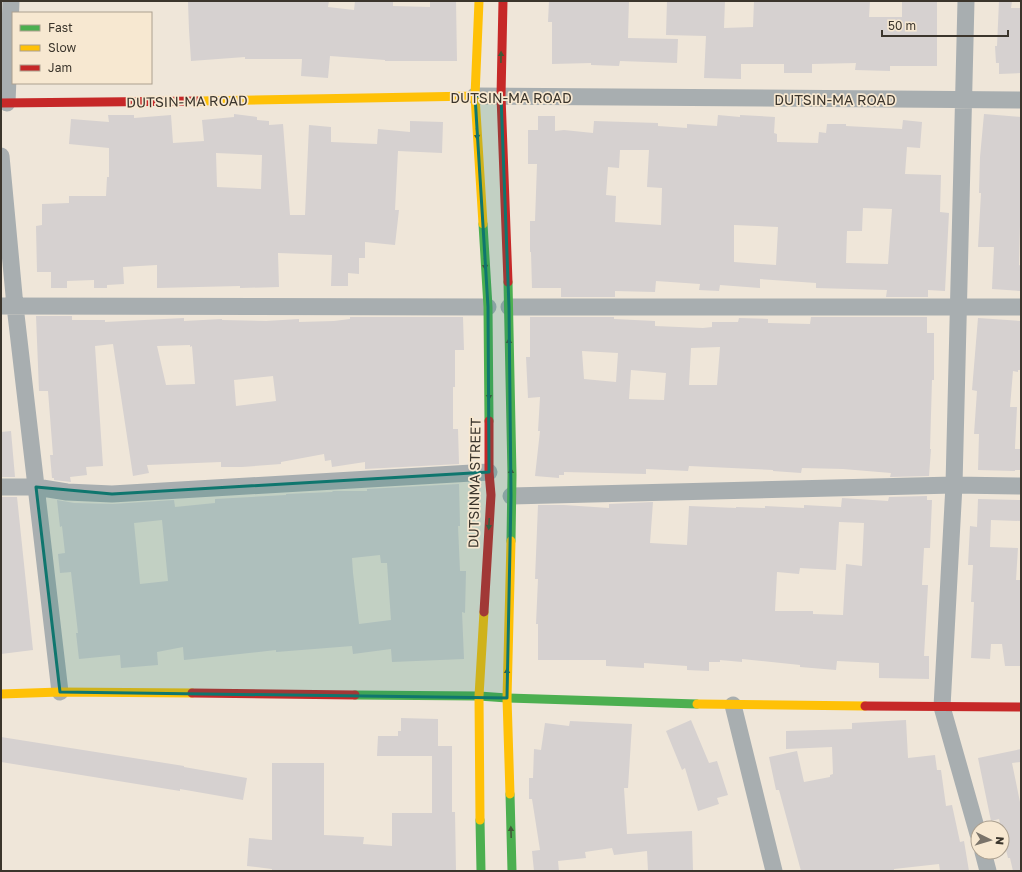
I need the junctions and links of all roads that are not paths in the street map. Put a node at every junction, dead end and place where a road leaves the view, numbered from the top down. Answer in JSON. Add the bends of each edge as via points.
{"nodes":[{"id":1,"x":11,"y":1,"type":"edge"},
{"id":2,"x":479,"y":1,"type":"edge"},
{"id":3,"x":503,"y":1,"type":"edge"},
{"id":4,"x":966,"y":1,"type":"edge"},
{"id":5,"x":475,"y":96,"type":"junction"},
{"id":6,"x":501,"y":96,"type":"junction"},
{"id":7,"x":964,"y":100,"type":"junction"},
{"id":8,"x":1021,"y":100,"type":"edge"},
{"id":9,"x":4,"y":103,"type":"edge"},
{"id":10,"x":1,"y":156,"type":"edge"},
{"id":11,"x":8,"y":306,"type":"edge"},
{"id":12,"x":959,"y":306,"type":"junction"},
{"id":13,"x":488,"y":307,"type":"junction"},
{"id":14,"x":509,"y":307,"type":"junction"},
{"id":15,"x":1021,"y":307,"type":"edge"},
{"id":16,"x":489,"y":472,"type":"junction"},
{"id":17,"x":954,"y":485,"type":"junction"},
{"id":18,"x":1021,"y":486,"type":"edge"},
{"id":19,"x":1,"y":487,"type":"edge"},
{"id":20,"x":36,"y":487,"type":"junction"},
{"id":21,"x":511,"y":496,"type":"junction"},
{"id":22,"x":60,"y":692,"type":"junction"},
{"id":23,"x":1,"y":694,"type":"edge"},
{"id":24,"x":479,"y":696,"type":"junction"},
{"id":25,"x":507,"y":698,"type":"junction"},
{"id":26,"x":733,"y":705,"type":"junction"},
{"id":27,"x":942,"y":707,"type":"junction"},
{"id":28,"x":1021,"y":707,"type":"edge"},
{"id":29,"x":974,"y":820,"type":"edge"},
{"id":30,"x":985,"y":860,"type":"edge"},
{"id":31,"x":481,"y":871,"type":"edge"},
{"id":32,"x":512,"y":871,"type":"edge"},
{"id":33,"x":774,"y":871,"type":"edge"},
{"id":34,"x":988,"y":871,"type":"edge"}],
"edges":[{"from":1,"to":9,"type":"street"},
{"from":2,"to":5,"type":"street","name":"DUTSINMA STREET"},
{"from":6,"to":3,"type":"street","one_way":true},
{"from":4,"to":7,"type":"street"},
{"from":5,"to":6,"type":"street","name":"DUTSIN-MA ROAD"},
{"from":5,"to":9,"type":"street","name":"DUTSIN-MA ROAD"},
{"from":5,"to":13,"type":"street","name":"DUTSINMA STREET","one_way":true},
{"from":6,"to":7,"type":"street","name":"DUTSIN-MA ROAD"},
{"from":6,"to":14,"type":"street"},
{"from":7,"to":8,"type":"street","name":"DUTSIN-MA ROAD"},
{"from":7,"to":12,"type":"street"},
{"from":10,"to":11,"type":"street"},
{"from":11,"to":13,"type":"street"},
{"from":11,"to":20,"type":"street"},
{"from":12,"to":14,"type":"street"},
{"from":12,"to":15,"type":"street"},
{"from":12,"to":17,"type":"street"},
{"from":13,"to":16,"type":"street","name":"DUTSINMA STREET","one_way":true},
{"from":21,"to":14,"type":"street","one_way":true},
{"from":16,"to":20,"type":"street","via":[[112,494],[67,492]]},
{"from":16,"to":24,"type":"street","name":"DUTSINMA STREET","one_way":true,"via":[[491,494]]},
{"from":17,"to":18,"type":"street"},
{"from":17,"to":21,"type":"street"},
{"from":17,"to":27,"type":"street"},
{"from":19,"to":20,"type":"street"},
{"from":20,"to":22,"type":"street"},
{"from":25,"to":21,"type":"street","one_way":true},
{"from":22,"to":23,"type":"street"},
{"from":22,"to":24,"type":"street"},
{"from":24,"to":25,"type":"street"},
{"from":24,"to":31,"type":"street","name":"DUTSINMA STREET"},
{"from":25,"to":26,"type":"street"},
{"from":32,"to":25,"type":"street","one_way":true},
{"from":26,"to":27,"type":"street"},
{"from":26,"to":33,"type":"street"},
{"from":27,"to":28,"type":"street"},
{"from":27,"to":29,"type":"street"},
{"from":30,"to":34,"type":"street"}]}
